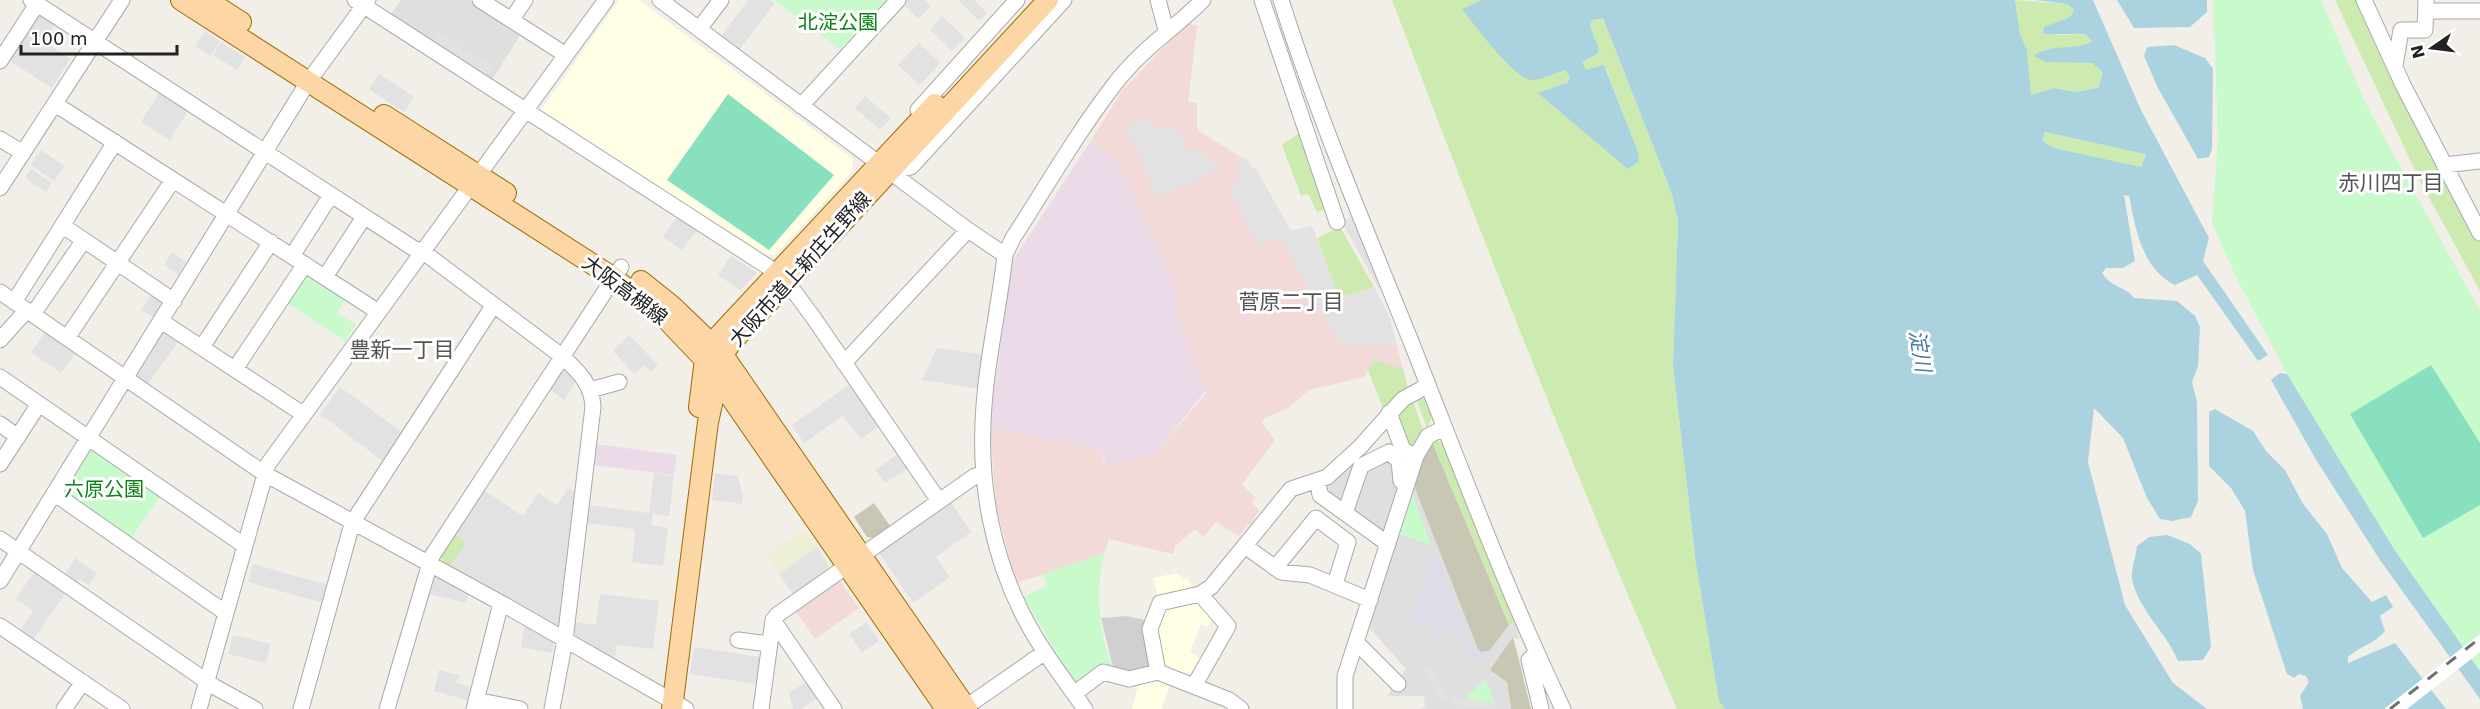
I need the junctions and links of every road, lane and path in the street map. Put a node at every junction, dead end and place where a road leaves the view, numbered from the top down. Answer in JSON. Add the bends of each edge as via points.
{"nodes":[{"id":1,"x":122,"y":0,"type":"edge"},
{"id":2,"x":181,"y":0,"type":"edge"},
{"id":3,"x":207,"y":0,"type":"edge"},
{"id":4,"x":480,"y":0,"type":"edge"},
{"id":5,"x":525,"y":0,"type":"edge"},
{"id":6,"x":606,"y":0,"type":"edge"},
{"id":7,"x":660,"y":0,"type":"edge"},
{"id":8,"x":721,"y":0,"type":"edge"},
{"id":9,"x":898,"y":0,"type":"edge"},
{"id":10,"x":1017,"y":0,"type":"edge"},
{"id":11,"x":1030,"y":0,"type":"edge"},
{"id":12,"x":1048,"y":0,"type":"edge"},
{"id":13,"x":1064,"y":0,"type":"edge"},
{"id":14,"x":1158,"y":0,"type":"edge"},
{"id":15,"x":1203,"y":0,"type":"edge"},
{"id":16,"x":1262,"y":0,"type":"edge"},
{"id":17,"x":1281,"y":0,"type":"edge"},
{"id":18,"x":2364,"y":0,"type":"edge"},
{"id":19,"x":34,"y":2,"type":"edge"},
{"id":20,"x":362,"y":2,"type":"edge"},
{"id":21,"x":2426,"y":5,"type":"edge"},
{"id":22,"x":2480,"y":10,"type":"edge"},
{"id":23,"x":511,"y":20,"type":"junction"},
{"id":24,"x":699,"y":29,"type":"junction"},
{"id":25,"x":1166,"y":30,"type":"junction"},
{"id":26,"x":95,"y":41,"type":"junction"},
{"id":27,"x":566,"y":55,"type":"junction"},
{"id":28,"x":0,"y":61,"type":"edge"},
{"id":29,"x":2395,"y":66,"type":"junction"},
{"id":30,"x":312,"y":76,"type":"junction"},
{"id":31,"x":55,"y":104,"type":"junction"},
{"id":32,"x":801,"y":105,"type":"junction"},
{"id":33,"x":525,"y":109,"type":"junction"},
{"id":34,"x":1319,"y":113,"type":"junction"},
{"id":35,"x":1300,"y":117,"type":"junction"},
{"id":36,"x":0,"y":139,"type":"edge"},
{"id":37,"x":115,"y":142,"type":"junction"},
{"id":38,"x":22,"y":153,"type":"junction"},
{"id":39,"x":266,"y":153,"type":"junction"},
{"id":40,"x":2480,"y":161,"type":"edge"},
{"id":41,"x":2444,"y":165,"type":"junction"},
{"id":42,"x":886,"y":167,"type":"junction"},
{"id":43,"x":173,"y":180,"type":"junction"},
{"id":44,"x":474,"y":180,"type":"junction"},
{"id":45,"x":0,"y":188,"type":"edge"},
{"id":46,"x":331,"y":195,"type":"junction"},
{"id":47,"x":228,"y":214,"type":"junction"},
{"id":48,"x":364,"y":217,"type":"junction"},
{"id":49,"x":1337,"y":222,"type":"dead end"},
{"id":50,"x":63,"y":225,"type":"junction"},
{"id":51,"x":968,"y":230,"type":"junction"},
{"id":52,"x":2480,"y":233,"type":"edge"},
{"id":53,"x":84,"y":240,"type":"junction"},
{"id":54,"x":271,"y":242,"type":"junction"},
{"id":55,"x":422,"y":251,"type":"junction"},
{"id":56,"x":1005,"y":255,"type":"junction"},
{"id":57,"x":299,"y":260,"type":"junction"},
{"id":58,"x":118,"y":263,"type":"junction"},
{"id":59,"x":618,"y":272,"type":"junction"},
{"id":60,"x":325,"y":277,"type":"junction"},
{"id":61,"x":782,"y":277,"type":"junction"},
{"id":62,"x":0,"y":292,"type":"edge"},
{"id":63,"x":174,"y":301,"type":"junction"},
{"id":64,"x":494,"y":306,"type":"junction"},
{"id":65,"x":25,"y":309,"type":"junction"},
{"id":66,"x":377,"y":311,"type":"junction"},
{"id":67,"x":161,"y":321,"type":"junction"},
{"id":68,"x":68,"y":338,"type":"junction"},
{"id":69,"x":0,"y":340,"type":"edge"},
{"id":70,"x":202,"y":347,"type":"junction"},
{"id":71,"x":713,"y":353,"type":"junction"},
{"id":72,"x":562,"y":357,"type":"junction"},
{"id":73,"x":844,"y":363,"type":"junction"},
{"id":74,"x":235,"y":369,"type":"junction"},
{"id":75,"x":0,"y":377,"type":"edge"},
{"id":76,"x":717,"y":377,"type":"junction"},
{"id":77,"x":125,"y":378,"type":"junction"},
{"id":78,"x":618,"y":383,"type":"dead end"},
{"id":79,"x":1427,"y":386,"type":"junction"},
{"id":80,"x":590,"y":390,"type":"junction"},
{"id":81,"x":39,"y":404,"type":"junction"},
{"id":82,"x":1389,"y":413,"type":"junction"},
{"id":83,"x":303,"y":414,"type":"junction"},
{"id":84,"x":0,"y":424,"type":"edge"},
{"id":85,"x":1444,"y":428,"type":"junction"},
{"id":86,"x":18,"y":437,"type":"junction"},
{"id":87,"x":89,"y":437,"type":"junction"},
{"id":88,"x":1416,"y":456,"type":"junction"},
{"id":89,"x":0,"y":464,"type":"edge"},
{"id":90,"x":265,"y":474,"type":"junction"},
{"id":91,"x":983,"y":474,"type":"junction"},
{"id":92,"x":1318,"y":482,"type":"junction"},
{"id":93,"x":1407,"y":485,"type":"junction"},
{"id":94,"x":55,"y":494,"type":"junction"},
{"id":95,"x":939,"y":501,"type":"junction"},
{"id":96,"x":1345,"y":513,"type":"junction"},
{"id":97,"x":354,"y":522,"type":"junction"},
{"id":98,"x":0,"y":539,"type":"edge"},
{"id":99,"x":1388,"y":544,"type":"junction"},
{"id":100,"x":245,"y":546,"type":"junction"},
{"id":101,"x":1245,"y":546,"type":"junction"},
{"id":102,"x":18,"y":552,"type":"junction"},
{"id":103,"x":854,"y":560,"type":"junction"},
{"id":104,"x":429,"y":563,"type":"junction"},
{"id":105,"x":1275,"y":568,"type":"junction"},
{"id":106,"x":0,"y":582,"type":"edge"},
{"id":107,"x":1335,"y":584,"type":"junction"},
{"id":108,"x":1200,"y":594,"type":"junction"},
{"id":109,"x":1370,"y":600,"type":"junction"},
{"id":110,"x":501,"y":603,"type":"junction"},
{"id":111,"x":226,"y":613,"type":"junction"},
{"id":112,"x":773,"y":620,"type":"junction"},
{"id":113,"x":0,"y":626,"type":"edge"},
{"id":114,"x":565,"y":640,"type":"junction"},
{"id":115,"x":738,"y":640,"type":"dead end"},
{"id":116,"x":1356,"y":642,"type":"junction"},
{"id":117,"x":770,"y":644,"type":"junction"},
{"id":118,"x":1045,"y":652,"type":"junction"},
{"id":119,"x":1536,"y":653,"type":"junction"},
{"id":120,"x":1158,"y":672,"type":"junction"},
{"id":121,"x":207,"y":680,"type":"junction"},
{"id":122,"x":83,"y":682,"type":"junction"},
{"id":123,"x":1398,"y":684,"type":"dead end"},
{"id":124,"x":1194,"y":686,"type":"junction"},
{"id":125,"x":1074,"y":694,"type":"junction"},
{"id":126,"x":475,"y":705,"type":"edge"},
{"id":127,"x":670,"y":705,"type":"edge"},
{"id":128,"x":64,"y":709,"type":"edge"},
{"id":129,"x":122,"y":709,"type":"edge"},
{"id":130,"x":199,"y":709,"type":"edge"},
{"id":131,"x":255,"y":709,"type":"edge"},
{"id":132,"x":301,"y":709,"type":"edge"},
{"id":133,"x":387,"y":709,"type":"edge"},
{"id":134,"x":520,"y":709,"type":"edge"},
{"id":135,"x":552,"y":709,"type":"edge"},
{"id":136,"x":761,"y":709,"type":"edge"},
{"id":137,"x":834,"y":709,"type":"edge"},
{"id":138,"x":960,"y":709,"type":"edge"},
{"id":139,"x":1085,"y":709,"type":"edge"},
{"id":140,"x":1241,"y":709,"type":"edge"},
{"id":141,"x":1345,"y":709,"type":"edge"},
{"id":142,"x":1541,"y":709,"type":"edge"},
{"id":143,"x":1563,"y":709,"type":"edge"}],
"edges":[{"from":1,"to":26,"type":"street"},
{"from":2,"to":30,"type":"main road","name":"大阪高槻線"},
{"from":3,"to":30,"type":"main road","name":"大阪高槻線"},
{"from":4,"to":23,"type":"street"},
{"from":5,"to":23,"type":"street"},
{"from":6,"to":27,"type":"street"},
{"from":7,"to":24,"type":"street"},
{"from":8,"to":24,"type":"street"},
{"from":9,"to":32,"type":"street"},
{"from":10,"to":42,"type":"street","via":[[883,148]]},
{"from":11,"to":42,"type":"main road","name":"大阪市道上新庄生野線"},
{"from":12,"to":42,"type":"main road","name":"大阪市道上新庄生野線"},
{"from":13,"to":42,"type":"street","via":[[912,167]]},
{"from":14,"to":25,"type":"street"},
{"from":15,"to":25,"type":"street","via":[[1179,24]]},
{"from":16,"to":35,"type":"street"},
{"from":17,"to":34,"type":"street"},
{"from":18,"to":29,"type":"street"},
{"from":19,"to":26,"type":"street"},
{"from":19,"to":28,"type":"street"},
{"from":20,"to":30,"type":"street"},
{"from":20,"to":33,"type":"street"},
{"from":21,"to":22,"type":"street"},
{"from":21,"to":29,"type":"street","via":[[2425,30],[2401,30]]},
{"from":23,"to":27,"type":"street"},
{"from":24,"to":32,"type":"street"},
{"from":25,"to":56,"type":"street","via":[[1114,84]]},
{"from":26,"to":31,"type":"street"},
{"from":26,"to":39,"type":"street"},
{"from":27,"to":33,"type":"street"},
{"from":29,"to":41,"type":"street"},
{"from":30,"to":39,"type":"street"},
{"from":30,"to":44,"type":"main road","name":"大阪高槻線"},
{"from":31,"to":37,"type":"street"},
{"from":31,"to":38,"type":"street"},
{"from":32,"to":42,"type":"street"},
{"from":33,"to":44,"type":"street"},
{"from":33,"to":61,"type":"street"},
{"from":34,"to":35,"type":"street"},
{"from":34,"to":79,"type":"street"},
{"from":35,"to":49,"type":"street"},
{"from":36,"to":38,"type":"street"},
{"from":37,"to":43,"type":"street"},
{"from":37,"to":50,"type":"street"},
{"from":38,"to":45,"type":"street"},
{"from":39,"to":46,"type":"street"},
{"from":39,"to":47,"type":"street"},
{"from":40,"to":41,"type":"street"},
{"from":41,"to":52,"type":"street"},
{"from":42,"to":51,"type":"street"},
{"from":42,"to":61,"type":"main road","name":"大阪市道上新庄生野線"},
{"from":43,"to":47,"type":"street"},
{"from":43,"to":58,"type":"street"},
{"from":44,"to":55,"type":"street"},
{"from":44,"to":59,"type":"main road","name":"大阪高槻線"},
{"from":46,"to":48,"type":"street"},
{"from":46,"to":57,"type":"street"},
{"from":47,"to":54,"type":"street"},
{"from":47,"to":63,"type":"street"},
{"from":48,"to":55,"type":"street"},
{"from":48,"to":60,"type":"street"},
{"from":50,"to":53,"type":"street"},
{"from":50,"to":65,"type":"street"},
{"from":51,"to":56,"type":"street"},
{"from":51,"to":73,"type":"street"},
{"from":53,"to":58,"type":"street"},
{"from":53,"to":65,"type":"street"},
{"from":54,"to":57,"type":"street"},
{"from":54,"to":70,"type":"street"},
{"from":55,"to":64,"type":"street"},
{"from":55,"to":66,"type":"street"},
{"from":56,"to":91,"type":"street","via":[[983,413]]},
{"from":57,"to":60,"type":"street"},
{"from":57,"to":74,"type":"street"},
{"from":58,"to":63,"type":"street"},
{"from":58,"to":68,"type":"street"},
{"from":59,"to":71,"type":"main road","name":"大阪高槻線","via":[[667,320]]},
{"from":59,"to":72,"type":"street"},
{"from":60,"to":66,"type":"street"},
{"from":61,"to":71,"type":"main road","name":"大阪市道上新庄生野線","via":[[730,344]]},
{"from":61,"to":73,"type":"street"},
{"from":62,"to":65,"type":"street"},
{"from":63,"to":67,"type":"street"},
{"from":64,"to":72,"type":"street"},
{"from":64,"to":97,"type":"street"},
{"from":65,"to":68,"type":"street"},
{"from":65,"to":69,"type":"street"},
{"from":66,"to":83,"type":"street"},
{"from":67,"to":70,"type":"street"},
{"from":67,"to":77,"type":"street"},
{"from":68,"to":77,"type":"street"},
{"from":70,"to":74,"type":"street"},
{"from":71,"to":76,"type":"main road","name":"大阪市道上新庄生野線"},
{"from":71,"to":103,"type":"main road","name":"大阪高槻線"},
{"from":71,"to":127,"type":"main road"},
{"from":72,"to":80,"type":"street","via":[[584,378]]},
{"from":72,"to":104,"type":"street"},
{"from":73,"to":95,"type":"street"},
{"from":74,"to":83,"type":"street"},
{"from":75,"to":81,"type":"street"},
{"from":76,"to":103,"type":"main road","name":"大阪高槻線"},
{"from":76,"to":127,"type":"main road","name":"大阪市道上新庄生野線"},
{"from":77,"to":87,"type":"street"},
{"from":77,"to":90,"type":"street"},
{"from":78,"to":80,"type":"street"},
{"from":79,"to":82,"type":"street","via":[[1403,399]]},
{"from":79,"to":85,"type":"street"},
{"from":80,"to":114,"type":"street","via":[[593,407]]},
{"from":81,"to":86,"type":"street"},
{"from":81,"to":87,"type":"street"},
{"from":82,"to":88,"type":"street","via":[[1403,450]]},
{"from":82,"to":92,"type":"street","via":[[1360,447]]},
{"from":83,"to":90,"type":"street"},
{"from":84,"to":86,"type":"street"},
{"from":85,"to":88,"type":"street","via":[[1428,435]]},
{"from":85,"to":119,"type":"street"},
{"from":86,"to":89,"type":"street"},
{"from":87,"to":94,"type":"street"},
{"from":87,"to":100,"type":"street"},
{"from":88,"to":93,"type":"street"},
{"from":90,"to":97,"type":"street"},
{"from":90,"to":100,"type":"street"},
{"from":91,"to":95,"type":"street"},
{"from":91,"to":118,"type":"street","via":[[991,526],[1006,576],[1022,614]]},
{"from":92,"to":96,"type":"street","via":[[1320,495]]},
{"from":92,"to":101,"type":"street","via":[[1291,489]]},
{"from":93,"to":96,"type":"street","via":[[1401,481],[1399,461],[1389,453],[1361,466]]},
{"from":93,"to":99,"type":"street"},
{"from":94,"to":102,"type":"street"},
{"from":94,"to":111,"type":"street"},
{"from":95,"to":103,"type":"street"},
{"from":96,"to":99,"type":"street"},
{"from":97,"to":104,"type":"street"},
{"from":97,"to":132,"type":"street"},
{"from":98,"to":102,"type":"street"},
{"from":99,"to":109,"type":"street"},
{"from":100,"to":111,"type":"street"},
{"from":101,"to":105,"type":"street"},
{"from":101,"to":108,"type":"street","via":[[1216,582]]},
{"from":102,"to":106,"type":"street"},
{"from":102,"to":121,"type":"street"},
{"from":103,"to":112,"type":"street"},
{"from":103,"to":138,"type":"main road","name":"大阪高槻線"},
{"from":104,"to":110,"type":"street"},
{"from":104,"to":133,"type":"street"},
{"from":105,"to":107,"type":"street"},
{"from":105,"to":107,"type":"street","via":[[1316,519],[1348,542]]},
{"from":107,"to":109,"type":"street"},
{"from":108,"to":120,"type":"street","via":[[1160,603],[1150,629]]},
{"from":108,"to":124,"type":"street","via":[[1228,626]]},
{"from":109,"to":116,"type":"street"},
{"from":110,"to":114,"type":"street"},
{"from":110,"to":126,"type":"street"},
{"from":111,"to":121,"type":"street"},
{"from":112,"to":117,"type":"street"},
{"from":112,"to":137,"type":"street"},
{"from":113,"to":122,"type":"street"},
{"from":114,"to":127,"type":"street"},
{"from":114,"to":135,"type":"street"},
{"from":115,"to":117,"type":"street"},
{"from":116,"to":123,"type":"street"},
{"from":116,"to":141,"type":"street","via":[[1344,676]]},
{"from":117,"to":136,"type":"street"},
{"from":118,"to":125,"type":"street"},
{"from":118,"to":138,"type":"street"},
{"from":119,"to":142,"type":"street","via":[[1529,660]]},
{"from":119,"to":143,"type":"street"},
{"from":120,"to":124,"type":"street"},
{"from":120,"to":125,"type":"street","via":[[1129,679],[1102,672]]},
{"from":121,"to":130,"type":"street"},
{"from":121,"to":131,"type":"street"},
{"from":122,"to":128,"type":"street"},
{"from":122,"to":129,"type":"street"},
{"from":124,"to":140,"type":"street"},
{"from":125,"to":139,"type":"street"},
{"from":126,"to":134,"type":"street"}]}
